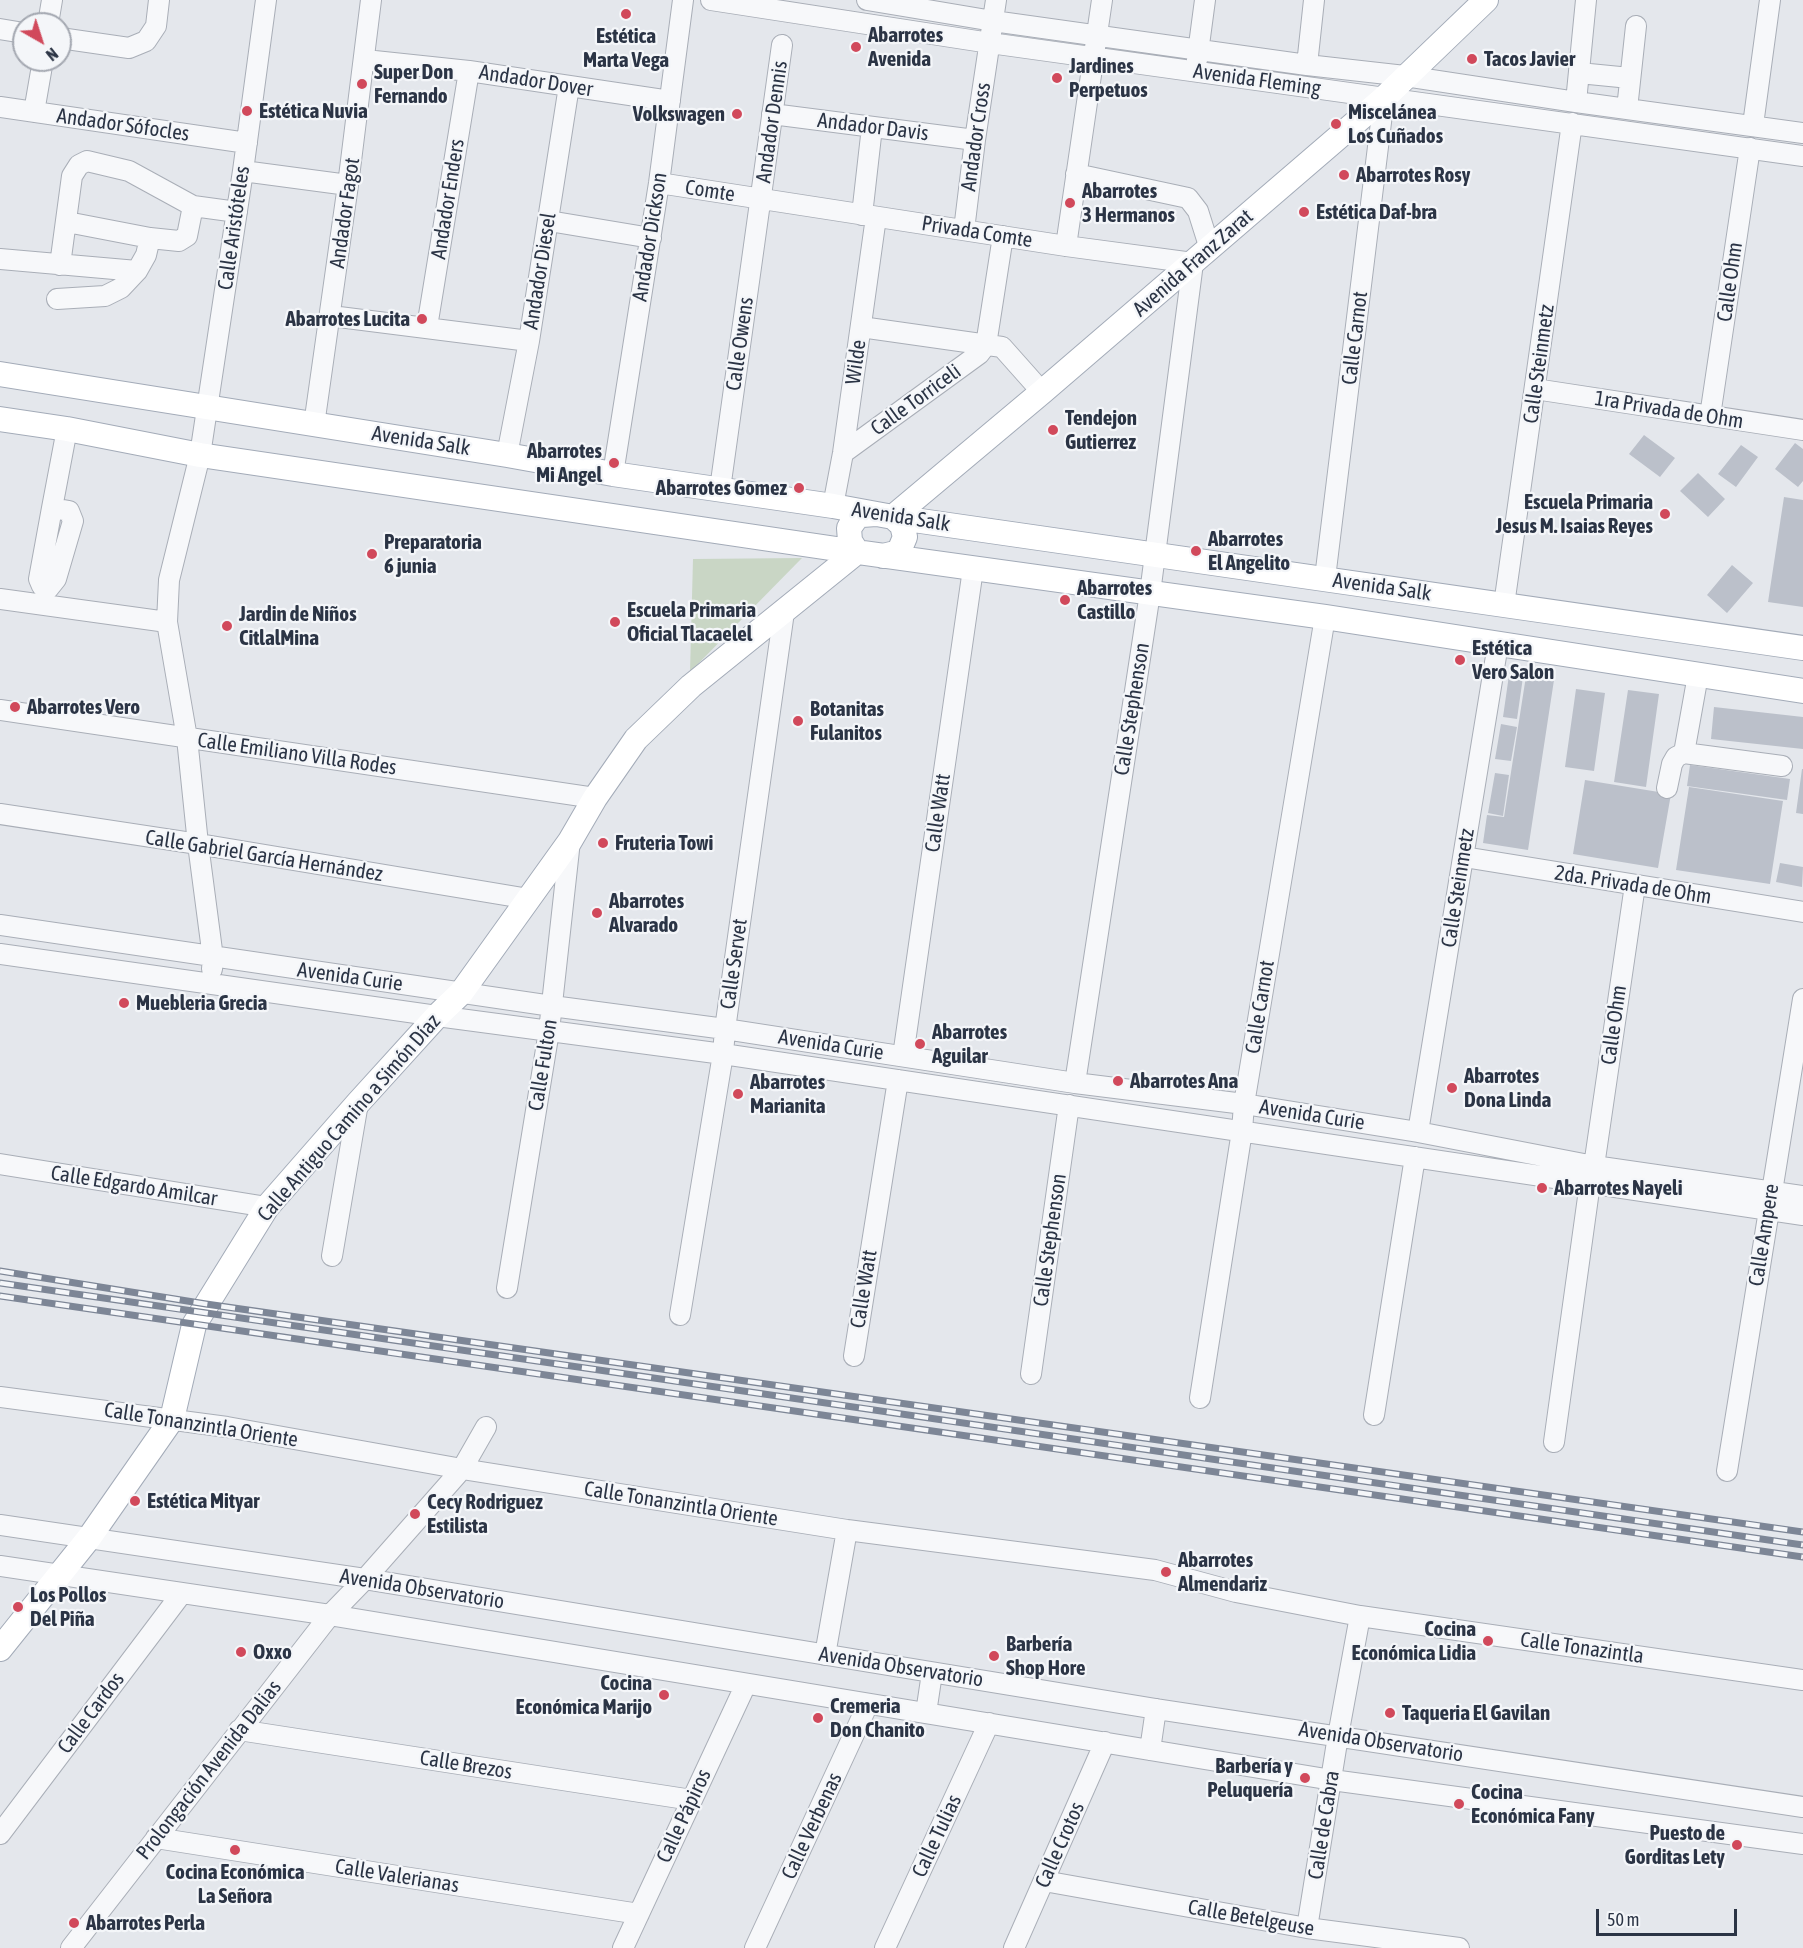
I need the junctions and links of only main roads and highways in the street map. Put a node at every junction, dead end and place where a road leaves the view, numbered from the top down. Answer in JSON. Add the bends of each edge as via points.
{"nodes":[{"id":1,"x":1486,"y":0,"type":"edge"},
{"id":2,"x":0,"y":374,"type":"edge"},
{"id":3,"x":0,"y":419,"type":"edge"},
{"id":4,"x":884,"y":515,"type":"junction"},
{"id":5,"x":857,"y":552,"type":"junction"},
{"id":6,"x":883,"y":556,"type":"junction"},
{"id":7,"x":1803,"y":648,"type":"edge"},
{"id":8,"x":1803,"y":691,"type":"edge"},
{"id":9,"x":0,"y":1649,"type":"edge"}],
"edges":[{"from":1,"to":4,"type":"main road","name":"Avenida Franz Zarat","via":[[1384,98],[1201,256],[1042,392]]},
{"from":2,"to":4,"type":"main road","name":"Avenida Salk"},
{"from":3,"to":5,"type":"main road","name":"Avenida Salk","via":[[201,455]]},
{"from":4,"to":5,"type":"main road","via":[[856,518],[849,528],[850,541]]},
{"from":4,"to":6,"type":"main road","via":[[902,525],[905,537],[900,549]]},
{"from":4,"to":7,"type":"main road","name":"Avenida Salk"},
{"from":5,"to":6,"type":"main road","name":"Avenida Salk"},
{"from":5,"to":9,"type":"main road","name":"Calle Antiguo Camino a Simón Díaz","via":[[691,686],[636,740],[570,841],[461,993],[436,1016],[267,1207],[194,1324],[172,1419],[89,1538]]},
{"from":6,"to":8,"type":"main road","name":"Avenida Salk","via":[[1325,617]]}]}
